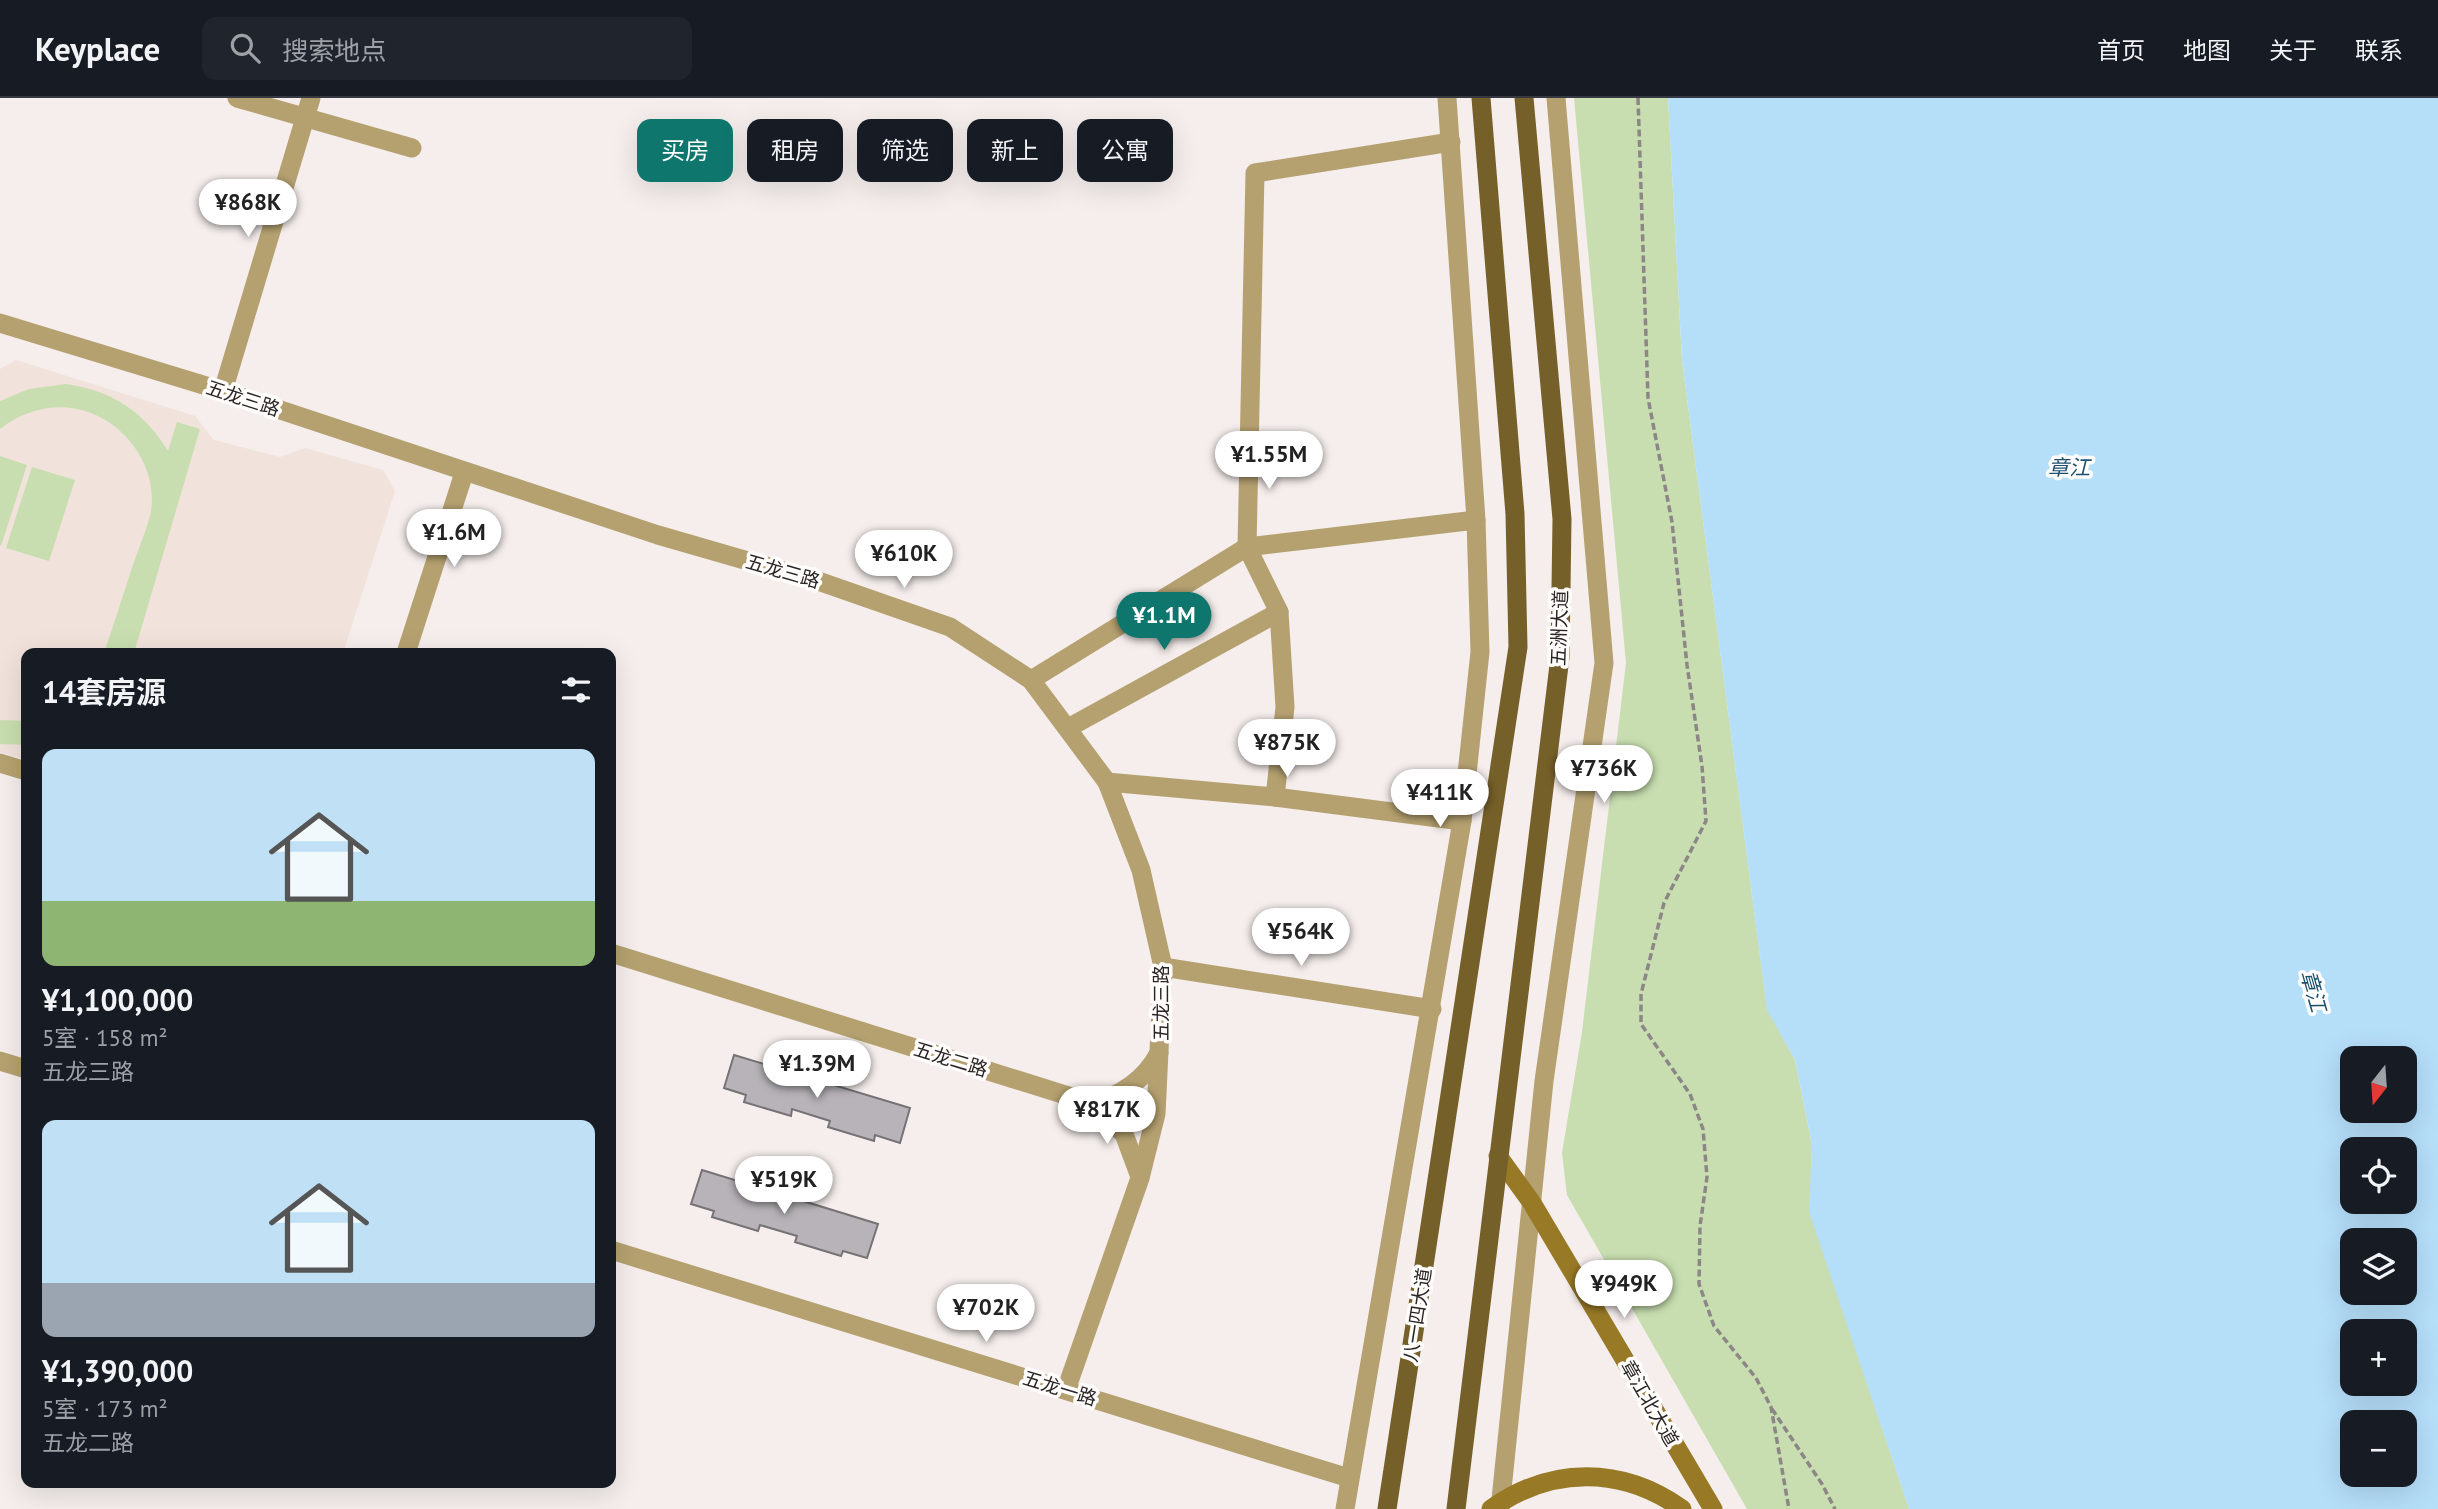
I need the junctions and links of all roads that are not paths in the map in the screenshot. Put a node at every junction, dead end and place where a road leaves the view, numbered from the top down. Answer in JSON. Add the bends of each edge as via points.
{"nodes":[{"id":1,"x":237,"y":98,"type":"edge"},
{"id":2,"x":311,"y":98,"type":"edge"},
{"id":3,"x":1447,"y":98,"type":"edge"},
{"id":4,"x":1480,"y":98,"type":"edge"},
{"id":5,"x":1524,"y":98,"type":"edge"},
{"id":6,"x":1556,"y":98,"type":"edge"},
{"id":7,"x":305,"y":118,"type":"junction"},
{"id":8,"x":1451,"y":142,"type":"junction"},
{"id":9,"x":412,"y":148,"type":"dead end"},
{"id":10,"x":0,"y":323,"type":"edge"},
{"id":11,"x":223,"y":391,"type":"junction"},
{"id":12,"x":464,"y":472,"type":"junction"},
{"id":13,"x":1476,"y":520,"type":"junction"},
{"id":14,"x":1247,"y":547,"type":"junction"},
{"id":15,"x":1279,"y":612,"type":"junction"},
{"id":16,"x":408,"y":648,"type":"edge"},
{"id":17,"x":1031,"y":680,"type":"junction"},
{"id":18,"x":1068,"y":728,"type":"junction"},
{"id":19,"x":0,"y":763,"type":"edge"},
{"id":20,"x":21,"y":769,"type":"edge"},
{"id":21,"x":1107,"y":782,"type":"junction"},
{"id":22,"x":1275,"y":797,"type":"junction"},
{"id":23,"x":1462,"y":821,"type":"junction"},
{"id":24,"x":616,"y":955,"type":"edge"},
{"id":25,"x":1163,"y":967,"type":"junction"},
{"id":26,"x":1432,"y":1009,"type":"junction"},
{"id":27,"x":1161,"y":1049,"type":"junction"},
{"id":28,"x":0,"y":1061,"type":"edge"},
{"id":29,"x":21,"y":1067,"type":"edge"},
{"id":30,"x":1091,"y":1103,"type":"junction"},
{"id":31,"x":1448,"y":1120,"type":"junction"},
{"id":32,"x":1498,"y":1156,"type":"junction"},
{"id":33,"x":1140,"y":1178,"type":"junction"},
{"id":34,"x":1532,"y":1203,"type":"junction"},
{"id":35,"x":616,"y":1252,"type":"edge"},
{"id":36,"x":1066,"y":1390,"type":"junction"},
{"id":37,"x":1349,"y":1478,"type":"junction"},
{"id":38,"x":1497,"y":1507,"type":"edge"},
{"id":39,"x":1345,"y":1509,"type":"edge"},
{"id":40,"x":1387,"y":1509,"type":"edge"},
{"id":41,"x":1400,"y":1509,"type":"edge"},
{"id":42,"x":1443,"y":1509,"type":"edge"},
{"id":43,"x":1456,"y":1509,"type":"edge"},
{"id":44,"x":1682,"y":1509,"type":"edge"},
{"id":45,"x":1713,"y":1509,"type":"edge"}],
"edges":[{"from":1,"to":7,"type":"street"},
{"from":2,"to":7,"type":"street"},
{"from":3,"to":8,"type":"street"},
{"from":4,"to":31,"type":"main road","name":"五洲大道","via":[[1516,514],[1518,647]]},
{"from":5,"to":32,"type":"main road","name":"五洲大道","via":[[1562,519],[1560,657]]},
{"from":6,"to":34,"type":"street","via":[[1604,663],[1544,1082]]},
{"from":7,"to":9,"type":"street"},
{"from":7,"to":11,"type":"street"},
{"from":8,"to":13,"type":"street"},
{"from":8,"to":14,"type":"street","via":[[1255,173]]},
{"from":10,"to":11,"type":"street","name":"五龙三路"},
{"from":11,"to":12,"type":"street","name":"五龙三路"},
{"from":12,"to":16,"type":"street"},
{"from":12,"to":17,"type":"street","name":"五龙三路","via":[[821,582],[950,627]]},
{"from":13,"to":14,"type":"street"},
{"from":13,"to":23,"type":"street","via":[[1480,652]]},
{"from":14,"to":15,"type":"street"},
{"from":14,"to":17,"type":"street"},
{"from":15,"to":18,"type":"street"},
{"from":15,"to":22,"type":"street","via":[[1285,707]]},
{"from":17,"to":18,"type":"street","name":"五龙三路"},
{"from":18,"to":21,"type":"street","name":"五龙三路"},
{"from":19,"to":20,"type":"street"},
{"from":21,"to":22,"type":"street"},
{"from":21,"to":25,"type":"street","name":"五龙三路","via":[[1141,870]]},
{"from":22,"to":23,"type":"street"},
{"from":23,"to":26,"type":"street"},
{"from":24,"to":30,"type":"street","name":"五龙二路"},
{"from":25,"to":26,"type":"street"},
{"from":25,"to":27,"type":"street","name":"五龙三路"},
{"from":26,"to":37,"type":"street"},
{"from":27,"to":30,"type":"street","via":[[1136,1083],[1114,1097]]},
{"from":27,"to":33,"type":"street","name":"五龙三路","via":[[1156,1114]]},
{"from":28,"to":29,"type":"street"},
{"from":30,"to":33,"type":"street","via":[[1124,1134]]},
{"from":31,"to":40,"type":"main road","name":"八一四大道"},
{"from":31,"to":41,"type":"main road"},
{"from":32,"to":34,"type":"main road","name":"章江北大道"},
{"from":32,"to":42,"type":"main road"},
{"from":32,"to":43,"type":"main road"},
{"from":33,"to":36,"type":"street","name":"五龙三路"},
{"from":34,"to":38,"type":"street"},
{"from":34,"to":45,"type":"main road","name":"章江北大道"},
{"from":35,"to":36,"type":"street","name":"五龙一路"},
{"from":36,"to":37,"type":"street","name":"五龙一路"},
{"from":37,"to":39,"type":"street"},
{"from":38,"to":44,"type":"main road","via":[[1546,1481],[1588,1475],[1630,1482]]}]}
